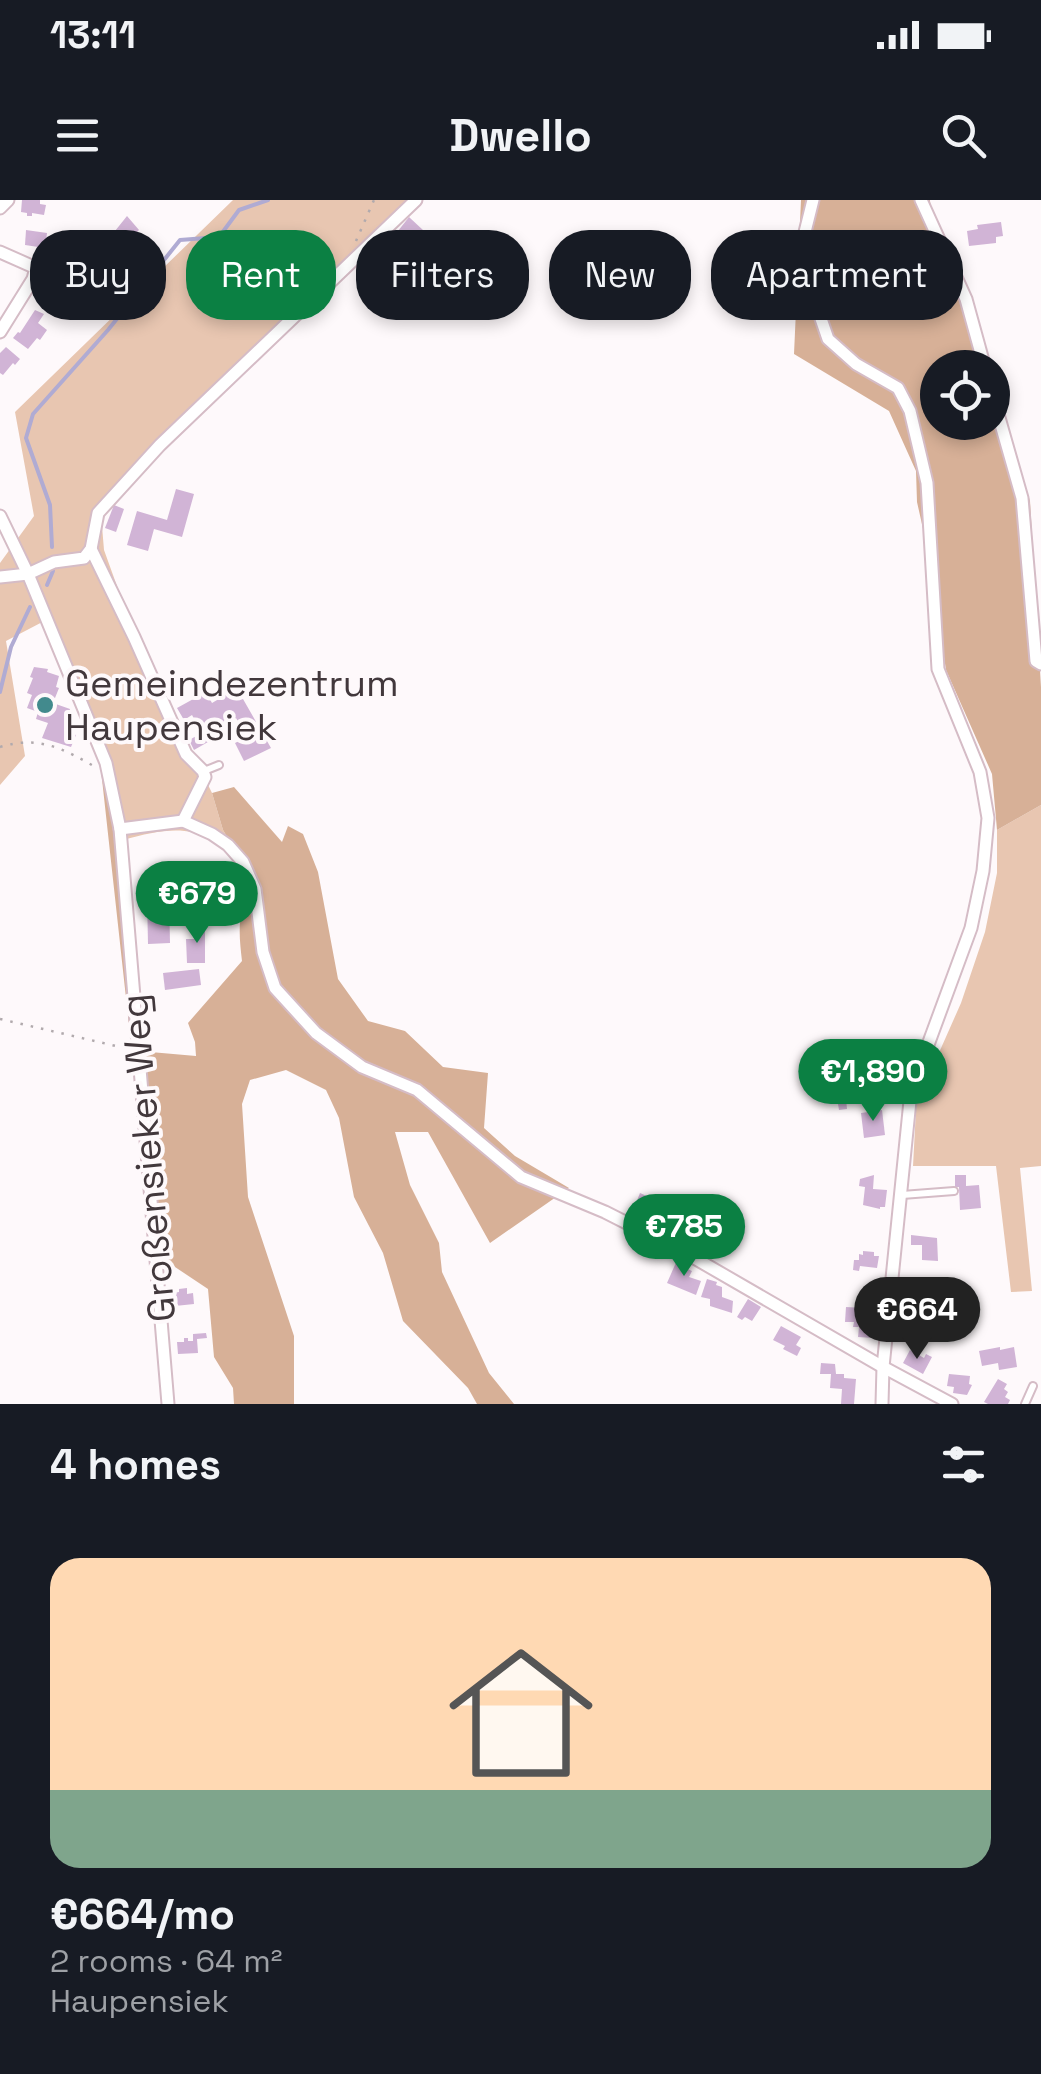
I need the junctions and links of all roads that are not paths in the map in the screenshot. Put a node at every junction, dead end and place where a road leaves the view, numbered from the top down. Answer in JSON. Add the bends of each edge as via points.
{"nodes":[{"id":1,"x":8,"y":200,"type":"edge"},
{"id":2,"x":416,"y":200,"type":"edge"},
{"id":3,"x":813,"y":200,"type":"edge"},
{"id":4,"x":920,"y":200,"type":"edge"},
{"id":5,"x":0,"y":208,"type":"edge"},
{"id":6,"x":0,"y":252,"type":"edge"},
{"id":7,"x":2,"y":326,"type":"edge"},
{"id":8,"x":981,"y":350,"type":"edge"},
{"id":9,"x":1005,"y":440,"type":"edge"},
{"id":10,"x":0,"y":516,"type":"edge"},
{"id":11,"x":91,"y":549,"type":"junction"},
{"id":12,"x":28,"y":574,"type":"junction"},
{"id":13,"x":0,"y":578,"type":"edge"},
{"id":14,"x":1041,"y":664,"type":"edge"},
{"id":15,"x":219,"y":766,"type":"dead end"},
{"id":16,"x":203,"y":771,"type":"junction"},
{"id":17,"x":183,"y":821,"type":"junction"},
{"id":18,"x":120,"y":829,"type":"junction"},
{"id":19,"x":954,"y":1192,"type":"dead end"},
{"id":20,"x":902,"y":1195,"type":"junction"},
{"id":21,"x":883,"y":1367,"type":"junction"},
{"id":22,"x":1033,"y":1386,"type":"dead end"},
{"id":23,"x":168,"y":1404,"type":"edge"},
{"id":24,"x":882,"y":1404,"type":"edge"},
{"id":25,"x":952,"y":1404,"type":"edge"},
{"id":26,"x":1025,"y":1404,"type":"edge"}],
"edges":[{"from":1,"to":5,"type":"street"},
{"from":2,"to":11,"type":"street","via":[[160,445],[98,513]]},
{"from":3,"to":20,"type":"street","via":[[803,240],[807,278],[828,339],[898,388],[910,412],[927,482],[938,669],[980,772],[988,818],[970,928],[911,1091]]},
{"from":4,"to":8,"type":"street","via":[[966,299]]},
{"from":6,"to":7,"type":"street","via":[[36,268]]},
{"from":9,"to":14,"type":"street","via":[[1022,498]]},
{"from":10,"to":12,"type":"street","name":"Großensieker Weg"},
{"from":11,"to":12,"type":"street","via":[[84,558]]},
{"from":11,"to":16,"type":"street","via":[[186,754]]},
{"from":12,"to":13,"type":"street"},
{"from":12,"to":18,"type":"street","name":"Großensieker Weg","via":[[106,762]]},
{"from":15,"to":16,"type":"lane"},
{"from":16,"to":17,"type":"street"},
{"from":17,"to":18,"type":"street"},
{"from":17,"to":21,"type":"street","via":[[228,844],[243,862],[275,988],[316,1033],[362,1067],[418,1090],[521,1177],[684,1252]]},
{"from":18,"to":23,"type":"street","name":"Großensieker Weg"},
{"from":19,"to":20,"type":"lane"},
{"from":20,"to":21,"type":"street"},
{"from":21,"to":24,"type":"street"},
{"from":21,"to":25,"type":"street"},
{"from":22,"to":26,"type":"lane"}]}
